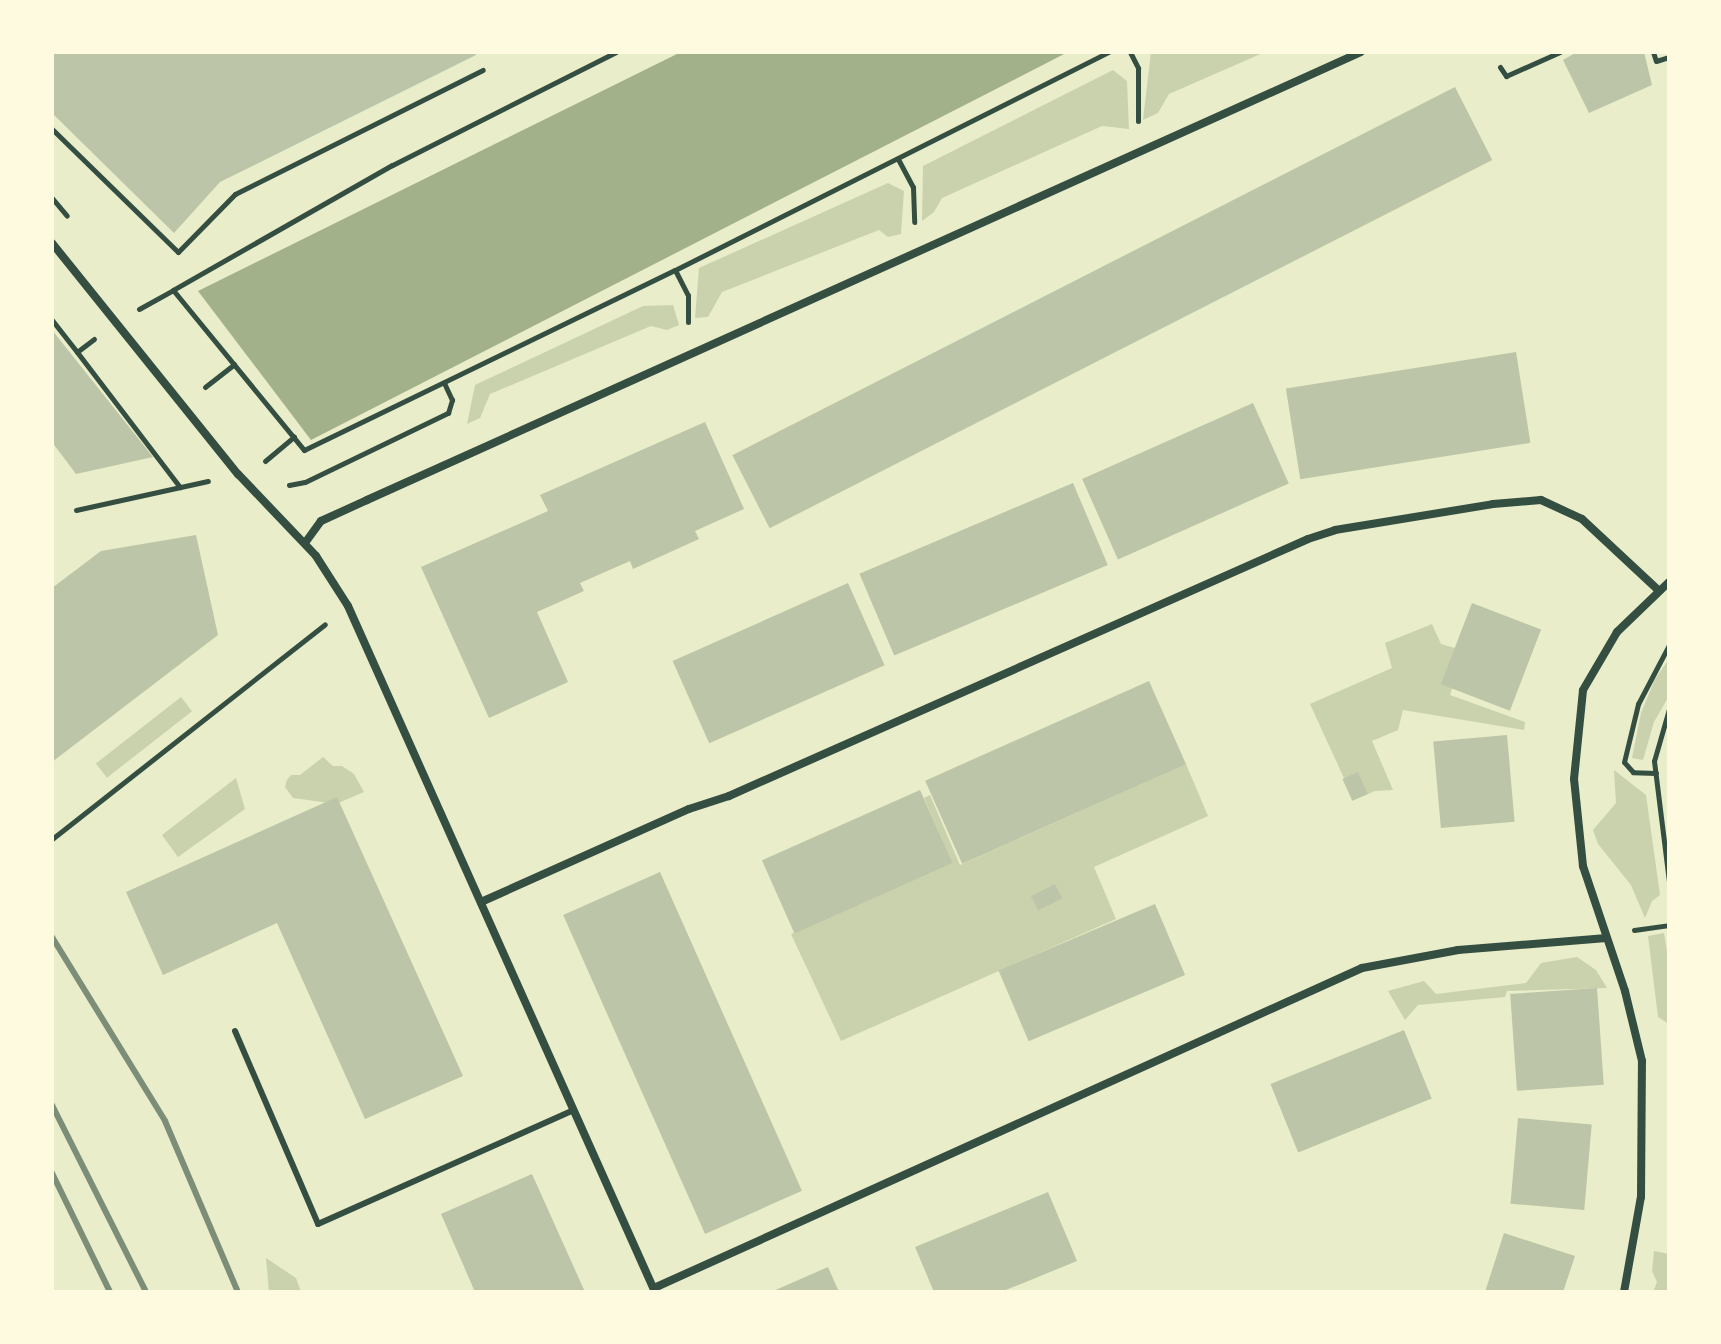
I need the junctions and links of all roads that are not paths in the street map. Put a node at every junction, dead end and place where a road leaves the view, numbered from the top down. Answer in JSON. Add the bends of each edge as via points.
{"nodes":[{"id":1,"x":1361,"y":52,"type":"edge"},
{"id":2,"x":54,"y":250,"type":"edge"},
{"id":3,"x":305,"y":543,"type":"junction"},
{"id":4,"x":1669,"y":582,"type":"edge"},
{"id":5,"x":1657,"y":589,"type":"junction"},
{"id":6,"x":481,"y":902,"type":"junction"},
{"id":7,"x":1607,"y":938,"type":"junction"},
{"id":8,"x":235,"y":1031,"type":"dead end"},
{"id":9,"x":574,"y":1110,"type":"junction"},
{"id":10,"x":655,"y":1290,"type":"edge"},
{"id":11,"x":1624,"y":1292,"type":"edge"}],
"edges":[{"from":1,"to":3,"type":"street","via":[[321,521]]},
{"from":2,"to":3,"type":"street","via":[[238,474]]},
{"from":3,"to":6,"type":"street","via":[[348,606]]},
{"from":4,"to":5,"type":"street"},
{"from":5,"to":6,"type":"street","via":[[1582,519],[1541,500],[1335,530]]},
{"from":5,"to":7,"type":"street","via":[[1617,632],[1583,690],[1575,793],[1583,866]]},
{"from":6,"to":9,"type":"street"},
{"from":7,"to":10,"type":"street","via":[[1458,950],[1362,968]]},
{"from":7,"to":11,"type":"street","via":[[1642,1061],[1641,1197]]},
{"from":8,"to":9,"type":"lane","via":[[318,1224]]},
{"from":9,"to":10,"type":"street"}]}
